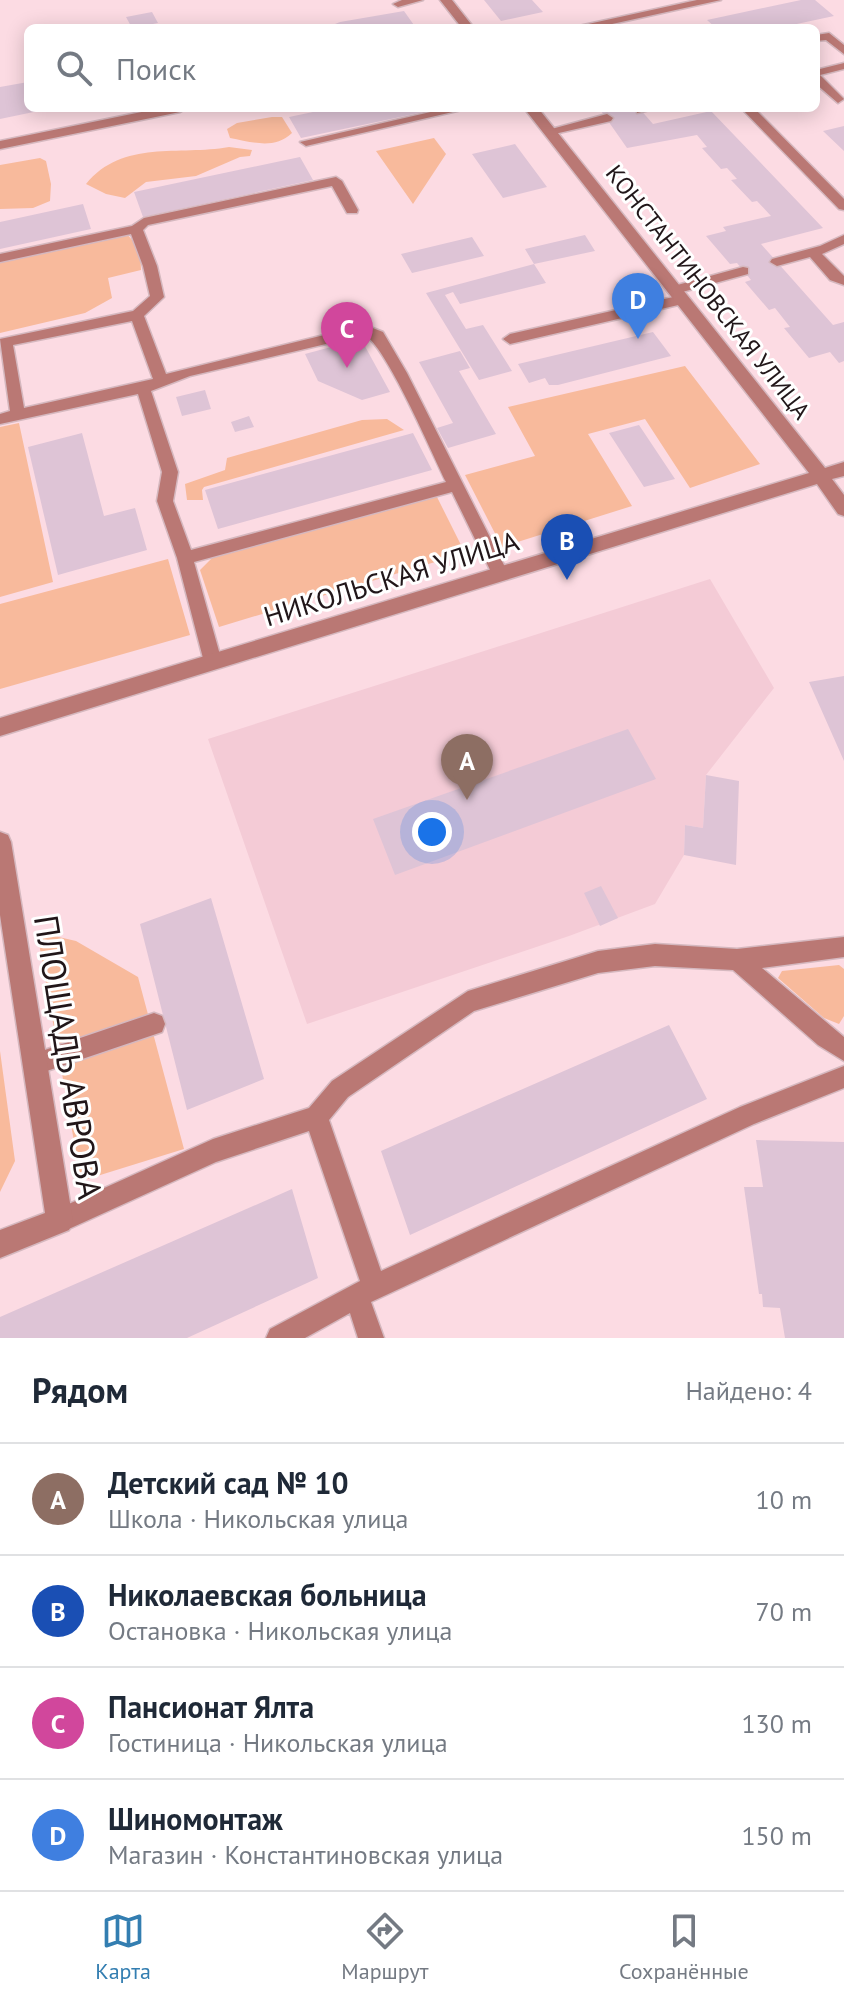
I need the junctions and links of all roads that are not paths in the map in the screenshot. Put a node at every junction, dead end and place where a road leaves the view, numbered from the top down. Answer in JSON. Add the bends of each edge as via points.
{"nodes":[{"id":1,"x":418,"y":0,"type":"edge"},
{"id":2,"x":446,"y":0,"type":"edge"},
{"id":3,"x":715,"y":0,"type":"edge"},
{"id":4,"x":398,"y":4,"type":"dead end"},
{"id":5,"x":465,"y":24,"type":"edge"},
{"id":6,"x":596,"y":24,"type":"edge"},
{"id":7,"x":820,"y":37,"type":"edge"},
{"id":8,"x":844,"y":51,"type":"edge"},
{"id":9,"x":844,"y":66,"type":"edge"},
{"id":10,"x":820,"y":74,"type":"edge"},
{"id":11,"x":820,"y":79,"type":"edge"},
{"id":12,"x":838,"y":99,"type":"dead end"},
{"id":13,"x":161,"y":112,"type":"edge"},
{"id":14,"x":445,"y":112,"type":"edge"},
{"id":15,"x":534,"y":112,"type":"edge"},
{"id":16,"x":751,"y":112,"type":"edge"},
{"id":17,"x":607,"y":118,"type":"dead end"},
{"id":18,"x":550,"y":131,"type":"junction"},
{"id":19,"x":306,"y":142,"type":"dead end"},
{"id":20,"x":0,"y":145,"type":"edge"},
{"id":21,"x":844,"y":206,"type":"edge"},
{"id":22,"x":352,"y":210,"type":"dead end"},
{"id":23,"x":136,"y":229,"type":"junction"},
{"id":24,"x":844,"y":239,"type":"edge"},
{"id":25,"x":812,"y":252,"type":"junction"},
{"id":26,"x":0,"y":258,"type":"edge"},
{"id":27,"x":777,"y":262,"type":"dead end"},
{"id":28,"x":743,"y":271,"type":"dead end"},
{"id":29,"x":844,"y":281,"type":"edge"},
{"id":30,"x":678,"y":295,"type":"junction"},
{"id":31,"x":137,"y":315,"type":"junction"},
{"id":32,"x":510,"y":339,"type":"dead end"},
{"id":33,"x":161,"y":380,"type":"junction"},
{"id":34,"x":143,"y":388,"type":"junction"},
{"id":35,"x":18,"y":415,"type":"junction"},
{"id":36,"x":0,"y":419,"type":"edge"},
{"id":37,"x":844,"y":469,"type":"edge"},
{"id":38,"x":821,"y":476,"type":"junction"},
{"id":39,"x":457,"y":485,"type":"junction"},
{"id":40,"x":844,"y":509,"type":"edge"},
{"id":41,"x":185,"y":558,"type":"junction"},
{"id":42,"x":500,"y":573,"type":"junction"},
{"id":43,"x":213,"y":662,"type":"junction"},
{"id":44,"x":0,"y":727,"type":"edge"},
{"id":45,"x":0,"y":842,"type":"edge"},
{"id":46,"x":844,"y":947,"type":"edge"},
{"id":47,"x":737,"y":960,"type":"junction"},
{"id":48,"x":154,"y":1024,"type":"dead end"},
{"id":49,"x":844,"y":1050,"type":"edge"},
{"id":50,"x":35,"y":1064,"type":"junction"},
{"id":51,"x":844,"y":1077,"type":"edge"},
{"id":52,"x":316,"y":1117,"type":"junction"},
{"id":53,"x":60,"y":1221,"type":"junction"},
{"id":54,"x":0,"y":1244,"type":"edge"},
{"id":55,"x":366,"y":1292,"type":"junction"},
{"id":56,"x":279,"y":1338,"type":"edge"},
{"id":57,"x":371,"y":1338,"type":"edge"}],
"edges":[{"from":1,"to":4,"type":"lane"},
{"from":2,"to":5,"type":"street"},
{"from":3,"to":6,"type":"street"},
{"from":7,"to":8,"type":"lane","via":[[829,36]]},
{"from":9,"to":10,"type":"lane"},
{"from":11,"to":12,"type":"lane"},
{"from":13,"to":20,"type":"street"},
{"from":14,"to":19,"type":"lane"},
{"from":15,"to":18,"type":"street","name":"КОНСТАНТИНОВСКАЯ УЛИЦА"},
{"from":16,"to":21,"type":"lane"},
{"from":17,"to":18,"type":"lane"},
{"from":18,"to":30,"type":"street","name":"КОНСТАНТИНОВСКАЯ УЛИЦА"},
{"from":22,"to":23,"type":"lane","via":[[336,181],[144,222]]},
{"from":23,"to":26,"type":"lane"},
{"from":23,"to":31,"type":"lane","via":[[157,297]]},
{"from":24,"to":25,"type":"lane"},
{"from":25,"to":27,"type":"lane"},
{"from":25,"to":29,"type":"lane"},
{"from":28,"to":30,"type":"lane"},
{"from":30,"to":32,"type":"lane"},
{"from":30,"to":38,"type":"street","name":"КОНСТАНТИНОВСКАЯ УЛИЦА"},
{"from":31,"to":33,"type":"lane"},
{"from":31,"to":35,"type":"lane","via":[[5,342]]},
{"from":33,"to":34,"type":"lane"},
{"from":33,"to":39,"type":"lane","via":[[365,330],[378,335]]},
{"from":34,"to":35,"type":"lane"},
{"from":34,"to":41,"type":"lane","via":[[170,472],[165,501]]},
{"from":35,"to":36,"type":"lane"},
{"from":37,"to":38,"type":"street","name":"НИКОЛЬСКАЯ УЛИЦА"},
{"from":38,"to":40,"type":"street","name":"КОНСТАНТИНОВСКАЯ УЛИЦА"},
{"from":38,"to":42,"type":"street","name":"НИКОЛЬСКАЯ УЛИЦА"},
{"from":39,"to":41,"type":"lane"},
{"from":39,"to":42,"type":"lane"},
{"from":41,"to":43,"type":"lane"},
{"from":42,"to":43,"type":"street","name":"НИКОЛЬСКАЯ УЛИЦА"},
{"from":43,"to":44,"type":"street","name":"НИКОЛЬСКАЯ УЛИЦА"},
{"from":45,"to":50,"type":"street","name":"ПЛОЩАДЬ АВРОВА"},
{"from":46,"to":47,"type":"lane"},
{"from":47,"to":49,"type":"lane"},
{"from":47,"to":52,"type":"lane","via":[[655,955],[598,962],[468,1002],[340,1089]]},
{"from":48,"to":50,"type":"lane"},
{"from":50,"to":53,"type":"street","name":"ПЛОЩАДЬ АВРОВА"},
{"from":51,"to":55,"type":"lane","via":[[748,1115]]},
{"from":52,"to":53,"type":"lane","via":[[213,1151]]},
{"from":52,"to":55,"type":"lane"},
{"from":53,"to":54,"type":"street","name":"ПЛОЩАДЬ АВРОВА"},
{"from":55,"to":56,"type":"lane"},
{"from":55,"to":57,"type":"lane"}]}
